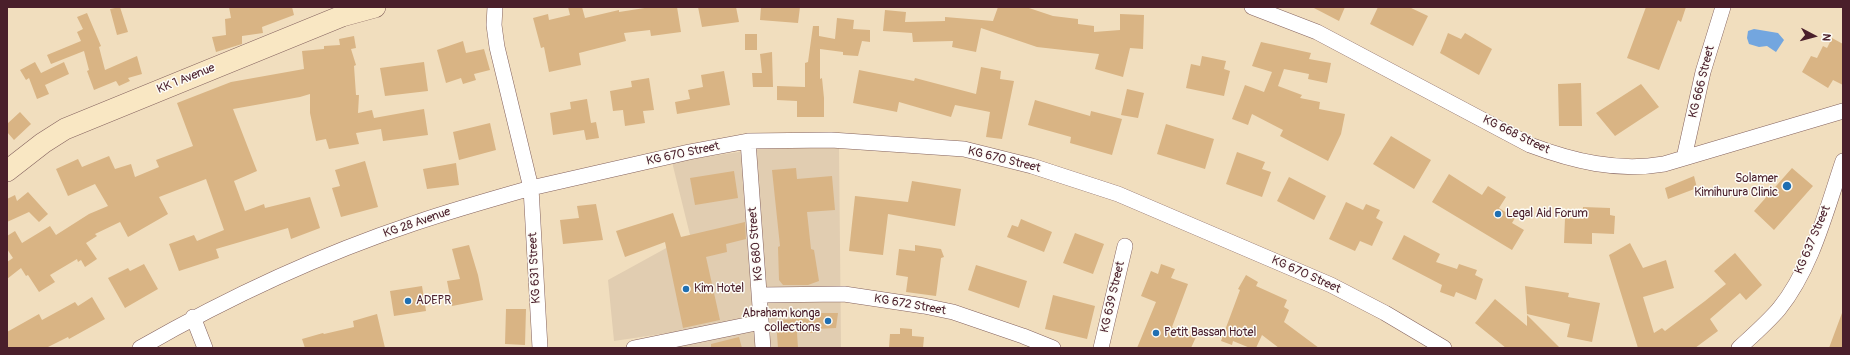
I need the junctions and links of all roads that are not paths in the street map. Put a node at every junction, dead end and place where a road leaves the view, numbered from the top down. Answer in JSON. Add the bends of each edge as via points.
{"nodes":[{"id":1,"x":375,"y":7,"type":"edge"},
{"id":2,"x":495,"y":7,"type":"edge"},
{"id":3,"x":1252,"y":7,"type":"edge"},
{"id":4,"x":1723,"y":7,"type":"edge"},
{"id":5,"x":1843,"y":111,"type":"edge"},
{"id":6,"x":748,"y":141,"type":"junction"},
{"id":7,"x":1684,"y":158,"type":"junction"},
{"id":8,"x":1843,"y":161,"type":"edge"},
{"id":9,"x":7,"y":171,"type":"edge"},
{"id":10,"x":531,"y":188,"type":"junction"},
{"id":11,"x":1125,"y":246,"type":"dead end"},
{"id":12,"x":760,"y":295,"type":"junction"},
{"id":13,"x":193,"y":317,"type":"junction"},
{"id":14,"x":761,"y":322,"type":"junction"},
{"id":15,"x":140,"y":348,"type":"edge"},
{"id":16,"x":205,"y":348,"type":"edge"},
{"id":17,"x":540,"y":348,"type":"edge"},
{"id":18,"x":634,"y":348,"type":"edge"},
{"id":19,"x":763,"y":348,"type":"edge"},
{"id":20,"x":1053,"y":348,"type":"edge"},
{"id":21,"x":1101,"y":348,"type":"edge"},
{"id":22,"x":1444,"y":348,"type":"edge"},
{"id":23,"x":1739,"y":348,"type":"edge"}],
"edges":[{"from":1,"to":9,"type":"main road","name":"KK 1 Avenue","via":[[342,16],[64,129]]},
{"from":2,"to":10,"type":"street","via":[[497,47]]},
{"from":3,"to":7,"type":"street","name":"KG 668 Street","via":[[1317,32],[1530,145],[1558,156],[1634,168]]},
{"from":4,"to":7,"type":"street","name":"KG 666 Street","via":[[1703,72]]},
{"from":5,"to":7,"type":"street","name":"KG 668 Street"},
{"from":6,"to":10,"type":"street","name":"KG 670 Street"},
{"from":6,"to":12,"type":"street","name":"KG 680 Street"},
{"from":6,"to":22,"type":"street","name":"KG 670 Street","via":[[831,140],[964,149],[1032,166],[1118,194],[1331,285]]},
{"from":8,"to":23,"type":"street","name":"KG 637 Street","via":[[1810,255],[1795,284],[1779,309]]},
{"from":10,"to":13,"type":"street","name":"KG 28 Avenue","via":[[414,223],[344,249]]},
{"from":10,"to":17,"type":"street","name":"KG 631 Street"},
{"from":11,"to":21,"type":"street","name":"KG 639 Street"},
{"from":12,"to":14,"type":"street","name":"KG 680 Street"},
{"from":12,"to":20,"type":"street","name":"KG 672 Street","via":[[844,294],[924,306],[953,312]]},
{"from":13,"to":15,"type":"street","name":"KG 28 Avenue"},
{"from":13,"to":16,"type":"street"},
{"from":14,"to":18,"type":"street"},
{"from":14,"to":19,"type":"street","name":"KG 680 Street"}]}
